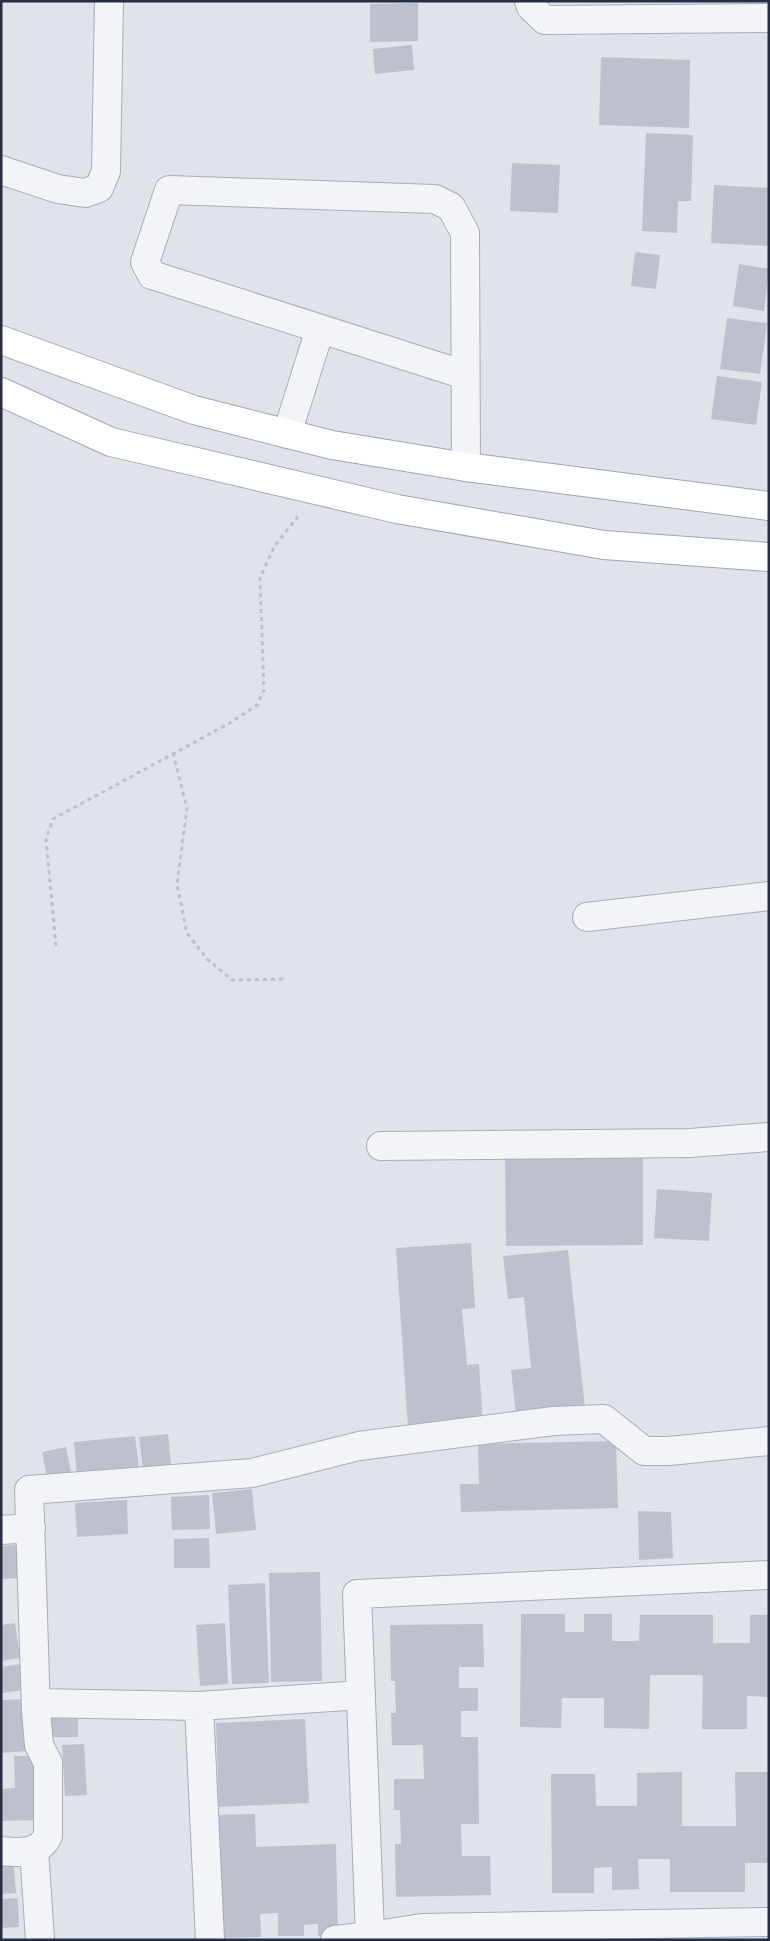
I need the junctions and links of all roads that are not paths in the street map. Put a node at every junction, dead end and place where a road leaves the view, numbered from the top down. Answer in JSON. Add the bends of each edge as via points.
{"nodes":[{"id":1,"x":109,"y":1,"type":"edge"},
{"id":2,"x":529,"y":1,"type":"edge"},
{"id":3,"x":769,"y":18,"type":"edge"},
{"id":4,"x":1,"y":170,"type":"edge"},
{"id":5,"x":320,"y":329,"type":"junction"},
{"id":6,"x":1,"y":340,"type":"edge"},
{"id":7,"x":466,"y":375,"type":"junction"},
{"id":8,"x":1,"y":392,"type":"edge"},
{"id":9,"x":287,"y":434,"type":"junction"},
{"id":10,"x":466,"y":467,"type":"junction"},
{"id":11,"x":769,"y":506,"type":"edge"},
{"id":12,"x":769,"y":558,"type":"edge"},
{"id":13,"x":769,"y":896,"type":"edge"},
{"id":14,"x":587,"y":917,"type":"dead end"},
{"id":15,"x":769,"y":1137,"type":"edge"},
{"id":16,"x":381,"y":1146,"type":"dead end"},
{"id":17,"x":769,"y":1441,"type":"edge"},
{"id":18,"x":31,"y":1528,"type":"junction"},
{"id":19,"x":1,"y":1530,"type":"edge"},
{"id":20,"x":769,"y":1575,"type":"edge"},
{"id":21,"x":361,"y":1695,"type":"junction"},
{"id":22,"x":36,"y":1703,"type":"junction"},
{"id":23,"x":198,"y":1706,"type":"junction"},
{"id":24,"x":34,"y":1850,"type":"junction"},
{"id":25,"x":1,"y":1851,"type":"edge"},
{"id":26,"x":769,"y":1922,"type":"edge"},
{"id":27,"x":422,"y":1934,"type":"edge"},
{"id":28,"x":370,"y":1936,"type":"junction"},
{"id":29,"x":40,"y":1940,"type":"edge"},
{"id":30,"x":210,"y":1940,"type":"edge"},
{"id":31,"x":334,"y":1940,"type":"edge"}],
"edges":[{"from":1,"to":4,"type":"street","via":[[106,171],[99,188],[84,193],[58,189]]},
{"from":2,"to":3,"type":"street","via":[[545,20]]},
{"from":5,"to":7,"type":"street"},
{"from":5,"to":7,"type":"street","via":[[152,275],[145,262],[169,190],[435,199],[451,207],[465,233]]},
{"from":5,"to":9,"type":"street"},
{"from":6,"to":9,"type":"main road","via":[[194,410]]},
{"from":7,"to":10,"type":"street"},
{"from":8,"to":12,"type":"main road","via":[[111,442],[397,509],[604,545]]},
{"from":9,"to":10,"type":"main road","via":[[332,446]]},
{"from":10,"to":11,"type":"main road"},
{"from":13,"to":14,"type":"street"},
{"from":15,"to":16,"type":"street","via":[[690,1144]]},
{"from":17,"to":18,"type":"street","via":[[644,1451],[604,1419],[553,1421],[359,1446],[252,1473],[29,1490]]},
{"from":18,"to":19,"type":"street"},
{"from":18,"to":22,"type":"street"},
{"from":20,"to":21,"type":"street","via":[[357,1594]]},
{"from":21,"to":23,"type":"street"},
{"from":21,"to":28,"type":"street"},
{"from":22,"to":23,"type":"street"},
{"from":22,"to":24,"type":"street","via":[[39,1744],[48,1763],[48,1836],[44,1844]]},
{"from":23,"to":30,"type":"street"},
{"from":24,"to":25,"type":"street"},
{"from":24,"to":29,"type":"street"},
{"from":26,"to":27,"type":"street"},
{"from":27,"to":28,"type":"street"},
{"from":28,"to":31,"type":"street"}]}
